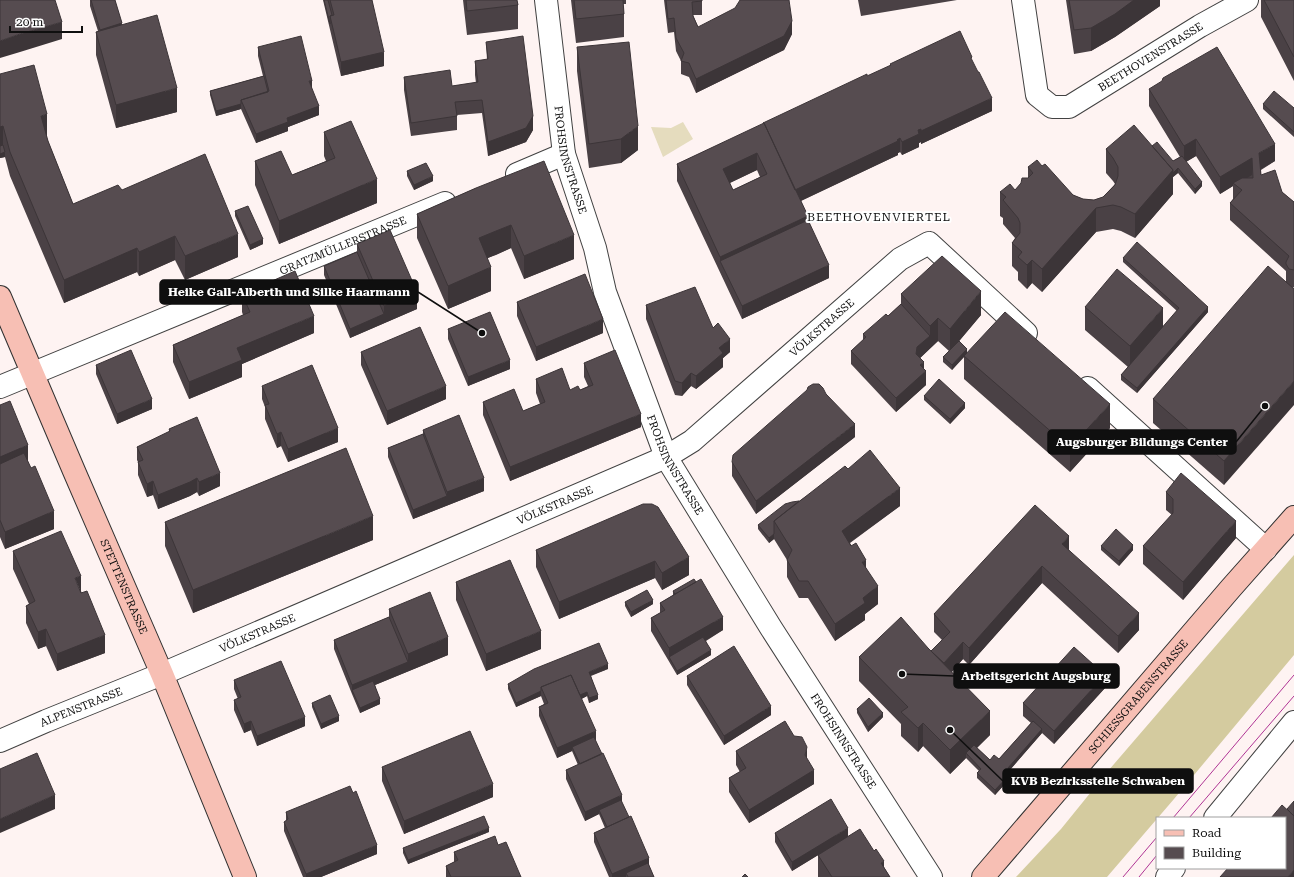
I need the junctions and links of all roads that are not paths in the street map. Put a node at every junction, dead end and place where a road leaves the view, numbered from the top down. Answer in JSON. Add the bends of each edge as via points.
{"nodes":[{"id":1,"x":546,"y":0,"type":"edge"},
{"id":2,"x":1023,"y":0,"type":"edge"},
{"id":3,"x":1247,"y":0,"type":"edge"},
{"id":4,"x":564,"y":154,"type":"junction"},
{"id":5,"x":497,"y":182,"type":"edge"},
{"id":6,"x":461,"y":197,"type":"edge"},
{"id":7,"x":0,"y":297,"type":"edge"},
{"id":8,"x":1043,"y":347,"type":"edge"},
{"id":9,"x":32,"y":373,"type":"junction"},
{"id":10,"x":1072,"y":373,"type":"edge"},
{"id":11,"x":0,"y":387,"type":"edge"},
{"id":12,"x":666,"y":457,"type":"junction"},
{"id":13,"x":1294,"y":517,"type":"edge"},
{"id":14,"x":1266,"y":549,"type":"junction"},
{"id":15,"x":162,"y":674,"type":"junction"},
{"id":16,"x":1294,"y":722,"type":"edge"},
{"id":17,"x":0,"y":741,"type":"edge"},
{"id":18,"x":1216,"y":817,"type":"edge"},
{"id":19,"x":1173,"y":869,"type":"edge"},
{"id":20,"x":245,"y":877,"type":"edge"},
{"id":21,"x":931,"y":877,"type":"edge"},
{"id":22,"x":983,"y":877,"type":"edge"},
{"id":23,"x":1166,"y":877,"type":"edge"}],
"edges":[{"from":1,"to":4,"type":"street","name":"FROHSINNSTRASSE"},
{"from":2,"to":3,"type":"street","name":"BEETHOVENSTRASSE","via":[[1037,95],[1052,107],[1070,107],[1200,26]]},
{"from":4,"to":5,"type":"street"},
{"from":4,"to":12,"type":"street","name":"FROHSINNSTRASSE","via":[[595,248],[605,292]]},
{"from":6,"to":9,"type":"street","name":"GRATZMÜLLERSTRASSE"},
{"from":7,"to":9,"type":"street","name":"STETTENSTRASSE"},
{"from":8,"to":12,"type":"street","name":"VÖLKSTRASSE","via":[[1006,316],[929,243],[900,259],[692,441]]},
{"from":9,"to":11,"type":"street","name":"GRATZMÜLLERSTRASSE"},
{"from":9,"to":15,"type":"street","name":"STETTENSTRASSE"},
{"from":10,"to":14,"type":"street"},
{"from":12,"to":15,"type":"street","name":"VÖLKSTRASSE"},
{"from":12,"to":21,"type":"street","name":"FROHSINNSTRASSE","via":[[775,634]]},
{"from":13,"to":14,"type":"street","name":"SCHIESSGRABENSTRASSE"},
{"from":14,"to":22,"type":"street","name":"SCHIESSGRABENSTRASSE"},
{"from":15,"to":17,"type":"street","name":"ALPENSTRASSE"},
{"from":15,"to":20,"type":"street","name":"STETTENSTRASSE"},
{"from":16,"to":18,"type":"street"},
{"from":19,"to":23,"type":"street"}]}
